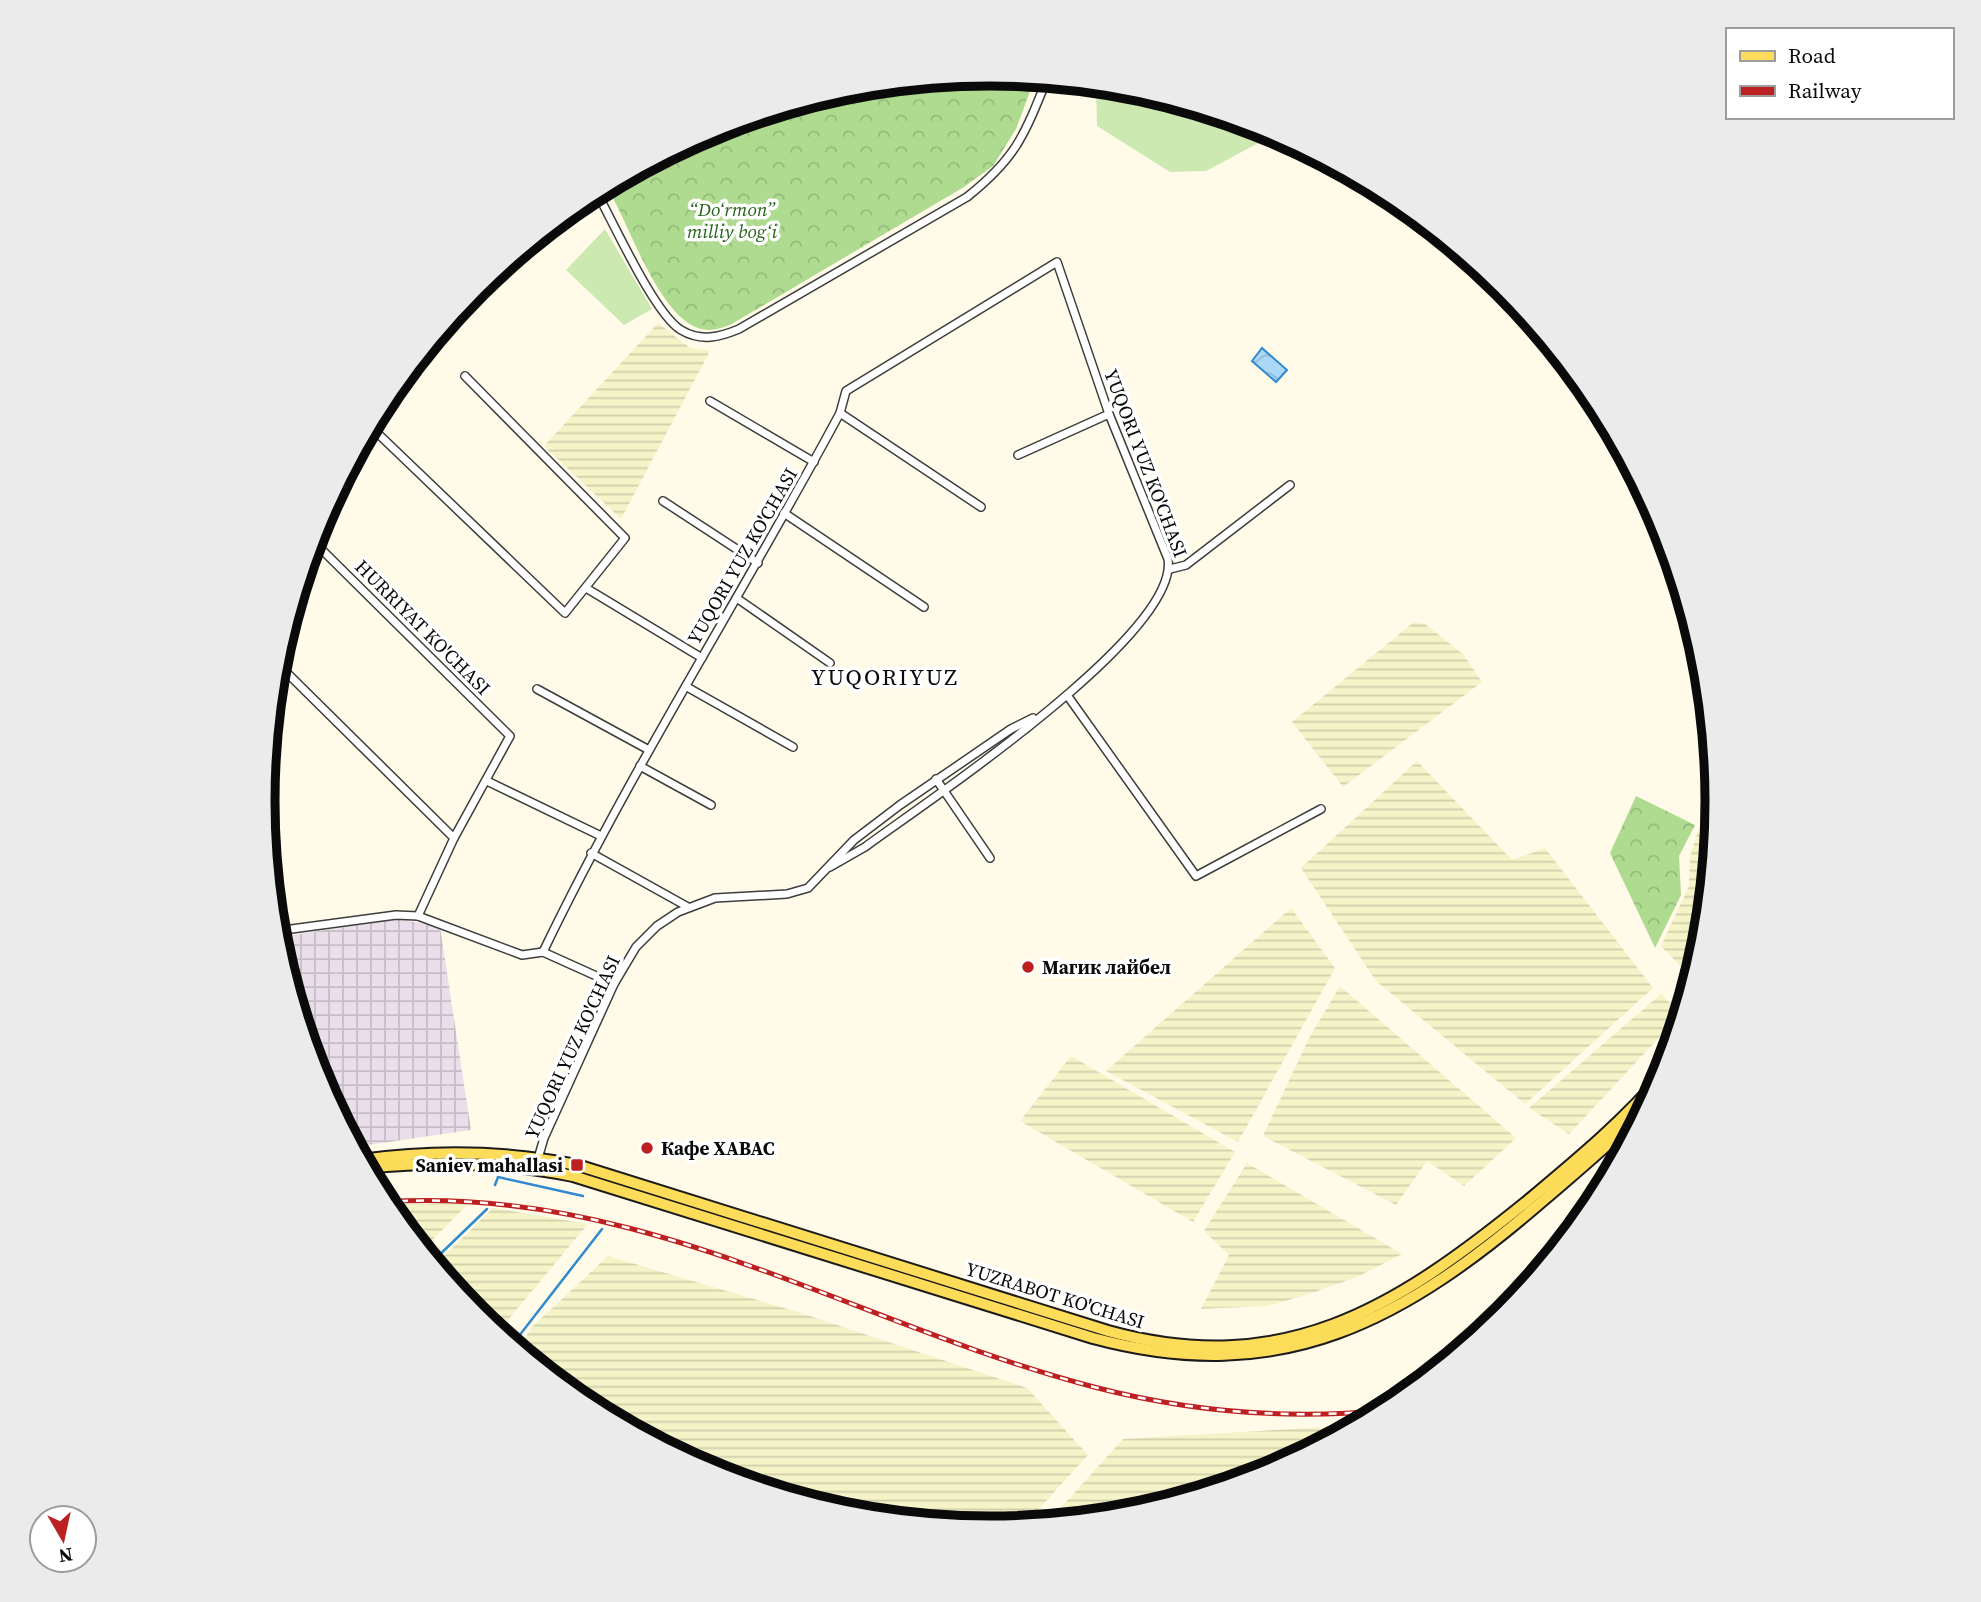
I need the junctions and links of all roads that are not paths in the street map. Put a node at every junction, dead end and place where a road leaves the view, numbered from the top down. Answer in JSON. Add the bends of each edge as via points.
{"nodes":[{"id":1,"x":1044,"y":88,"type":"edge"},
{"id":2,"x":601,"y":201,"type":"edge"},
{"id":3,"x":465,"y":376,"type":"dead end"},
{"id":4,"x":710,"y":401,"type":"dead end"},
{"id":5,"x":840,"y":413,"type":"junction"},
{"id":6,"x":1109,"y":414,"type":"junction"},
{"id":7,"x":377,"y":433,"type":"edge"},
{"id":8,"x":1018,"y":455,"type":"dead end"},
{"id":9,"x":814,"y":462,"type":"junction"},
{"id":10,"x":1290,"y":485,"type":"dead end"},
{"id":11,"x":663,"y":500,"type":"dead end"},
{"id":12,"x":981,"y":507,"type":"dead end"},
{"id":13,"x":785,"y":513,"type":"junction"},
{"id":14,"x":321,"y":549,"type":"edge"},
{"id":15,"x":758,"y":563,"type":"junction"},
{"id":16,"x":1170,"y":569,"type":"junction"},
{"id":17,"x":586,"y":588,"type":"junction"},
{"id":18,"x":738,"y":599,"type":"junction"},
{"id":19,"x":924,"y":607,"type":"dead end"},
{"id":20,"x":702,"y":658,"type":"junction"},
{"id":21,"x":831,"y":663,"type":"dead end"},
{"id":22,"x":287,"y":673,"type":"edge"},
{"id":23,"x":687,"y":687,"type":"junction"},
{"id":24,"x":537,"y":689,"type":"dead end"},
{"id":25,"x":1068,"y":695,"type":"junction"},
{"id":26,"x":1042,"y":713,"type":"junction"},
{"id":27,"x":793,"y":747,"type":"dead end"},
{"id":28,"x":649,"y":750,"type":"junction"},
{"id":29,"x":640,"y":766,"type":"junction"},
{"id":30,"x":936,"y":779,"type":"junction"},
{"id":31,"x":487,"y":781,"type":"junction"},
{"id":32,"x":943,"y":790,"type":"junction"},
{"id":33,"x":711,"y":805,"type":"dead end"},
{"id":34,"x":1321,"y":809,"type":"dead end"},
{"id":35,"x":601,"y":836,"type":"junction"},
{"id":36,"x":454,"y":838,"type":"junction"},
{"id":37,"x":590,"y":853,"type":"junction"},
{"id":38,"x":990,"y":858,"type":"dead end"},
{"id":39,"x":830,"y":867,"type":"junction"},
{"id":40,"x":688,"y":907,"type":"junction"},
{"id":41,"x":418,"y":916,"type":"junction"},
{"id":42,"x":287,"y":930,"type":"edge"},
{"id":43,"x":543,"y":952,"type":"junction"},
{"id":44,"x":614,"y":984,"type":"junction"},
{"id":45,"x":1640,"y":1098,"type":"edge"},
{"id":46,"x":1629,"y":1123,"type":"edge"},
{"id":47,"x":371,"y":1159,"type":"edge"},
{"id":48,"x":537,"y":1164,"type":"junction"},
{"id":49,"x":376,"y":1167,"type":"edge"},
{"id":50,"x":674,"y":1200,"type":"junction"}],
"edges":[{"from":1,"to":2,"type":"street","via":[[1013,154],[967,197],[720,336],[696,336],[674,325]]},
{"from":3,"to":17,"type":"street","via":[[625,538]]},
{"from":4,"to":9,"type":"street"},
{"from":5,"to":6,"type":"street","name":"YUQORI YUZ KO'CHASI","via":[[847,390],[1056,262]]},
{"from":5,"to":9,"type":"street","name":"YUQORI YUZ KO'CHASI"},
{"from":5,"to":12,"type":"street"},
{"from":6,"to":8,"type":"street"},
{"from":6,"to":16,"type":"street","name":"YUQORI YUZ KO'CHASI"},
{"from":7,"to":17,"type":"street","via":[[565,613]]},
{"from":9,"to":13,"type":"street","name":"YUQORI YUZ KO'CHASI"},
{"from":10,"to":16,"type":"street","via":[[1186,565]]},
{"from":11,"to":15,"type":"street"},
{"from":13,"to":15,"type":"street","name":"YUQORI YUZ KO'CHASI"},
{"from":13,"to":19,"type":"street"},
{"from":14,"to":31,"type":"street","name":"HURRIYAT KO'CHASI","via":[[510,736]]},
{"from":15,"to":18,"type":"street","name":"YUQORI YUZ KO'CHASI"},
{"from":16,"to":25,"type":"street","name":"YUQORI YUZ KO'CHASI","via":[[1164,588],[1132,636]]},
{"from":17,"to":20,"type":"street"},
{"from":18,"to":20,"type":"street","name":"YUQORI YUZ KO'CHASI"},
{"from":18,"to":21,"type":"street"},
{"from":20,"to":23,"type":"street","name":"YUQORI YUZ KO'CHASI"},
{"from":22,"to":36,"type":"street"},
{"from":23,"to":27,"type":"street"},
{"from":23,"to":28,"type":"street","name":"YUQORI YUZ KO'CHASI"},
{"from":24,"to":28,"type":"street"},
{"from":25,"to":26,"type":"street","name":"YUQORI YUZ KO'CHASI"},
{"from":25,"to":34,"type":"street","via":[[1196,876]]},
{"from":26,"to":30,"type":"street","name":"YUQORI YUZ KO'CHASI"},
{"from":26,"to":32,"type":"street","name":"YUQORI YUZ KO'CHASI"},
{"from":28,"to":29,"type":"street","name":"YUQORI YUZ KO'CHASI"},
{"from":29,"to":33,"type":"street"},
{"from":29,"to":35,"type":"street","name":"YUQORI YUZ KO'CHASI"},
{"from":30,"to":32,"type":"street"},
{"from":30,"to":39,"type":"street","name":"YUQORI YUZ KO'CHASI","via":[[854,840]]},
{"from":31,"to":35,"type":"street"},
{"from":31,"to":36,"type":"street"},
{"from":32,"to":38,"type":"street"},
{"from":32,"to":39,"type":"street","name":"YUQORI YUZ KO'CHASI"},
{"from":35,"to":37,"type":"street","name":"YUQORI YUZ KO'CHASI"},
{"from":36,"to":41,"type":"street"},
{"from":37,"to":40,"type":"street"},
{"from":37,"to":43,"type":"street","name":"YUQORI YUZ KO'CHASI"},
{"from":39,"to":40,"type":"street","name":"YUQORI YUZ KO'CHASI","via":[[808,888],[787,894],[715,898]]},
{"from":40,"to":44,"type":"street","name":"YUQORI YUZ KO'CHASI","via":[[647,935]]},
{"from":41,"to":42,"type":"street"},
{"from":41,"to":43,"type":"street","via":[[522,955]]},
{"from":43,"to":44,"type":"street"},
{"from":44,"to":48,"type":"street","name":"YUQORI YUZ KO'CHASI"},
{"from":45,"to":50,"type":"main road","name":"YUZRABOT KO'CHASI","via":[[1579,1157],[1424,1280],[1348,1321],[1268,1342],[1203,1347],[1129,1337]]},
{"from":46,"to":50,"type":"main road","name":"YUZRABOT KO'CHASI","via":[[1536,1207],[1436,1285],[1339,1334],[1252,1353],[1188,1356],[1118,1345]]},
{"from":47,"to":48,"type":"main road","name":"YUZRABOT KO'CHASI","via":[[446,1153]]},
{"from":48,"to":49,"type":"main road","name":"YUZRABOT KO'CHASI"},
{"from":48,"to":50,"type":"main road","name":"YUZRABOT KO'CHASI"}]}
